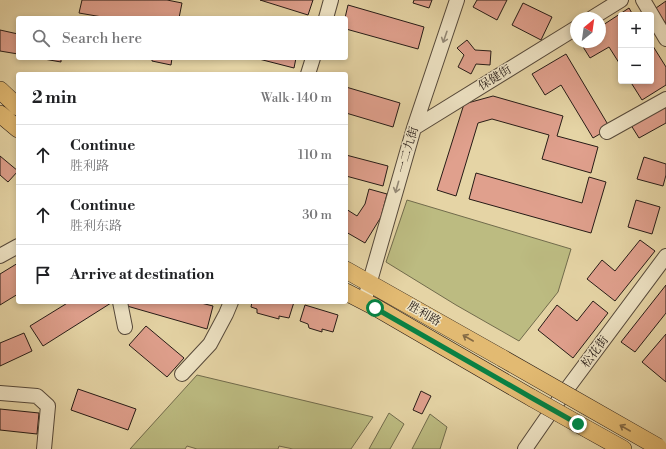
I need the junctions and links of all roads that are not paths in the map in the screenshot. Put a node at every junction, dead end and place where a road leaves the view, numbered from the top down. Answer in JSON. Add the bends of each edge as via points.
{"nodes":[{"id":1,"x":331,"y":0,"type":"edge"},
{"id":2,"x":457,"y":0,"type":"edge"},
{"id":3,"x":621,"y":0,"type":"edge"},
{"id":4,"x":643,"y":0,"type":"edge"},
{"id":5,"x":602,"y":12,"type":"edge"},
{"id":6,"x":327,"y":16,"type":"edge"},
{"id":7,"x":570,"y":32,"type":"edge"},
{"id":8,"x":666,"y":39,"type":"edge"},
{"id":9,"x":312,"y":60,"type":"edge"},
{"id":10,"x":309,"y":72,"type":"edge"},
{"id":11,"x":0,"y":90,"type":"edge"},
{"id":12,"x":666,"y":99,"type":"edge"},
{"id":13,"x":16,"y":105,"type":"edge"},
{"id":14,"x":0,"y":114,"type":"edge"},
{"id":15,"x":16,"y":127,"type":"edge"},
{"id":16,"x":414,"y":128,"type":"junction"},
{"id":17,"x":607,"y":132,"type":"dead end"},
{"id":18,"x":16,"y":247,"type":"edge"},
{"id":19,"x":0,"y":256,"type":"edge"},
{"id":20,"x":666,"y":256,"type":"edge"},
{"id":21,"x":348,"y":271,"type":"edge"},
{"id":22,"x":370,"y":283,"type":"junction"},
{"id":23,"x":348,"y":293,"type":"edge"},
{"id":24,"x":364,"y":302,"type":"junction"},
{"id":25,"x":120,"y":304,"type":"edge"},
{"id":26,"x":230,"y":304,"type":"edge"},
{"id":27,"x":125,"y":327,"type":"dead end"},
{"id":28,"x":182,"y":374,"type":"dead end"},
{"id":29,"x":0,"y":393,"type":"edge"},
{"id":30,"x":660,"y":448,"type":"edge"},
{"id":31,"x":44,"y":449,"type":"edge"},
{"id":32,"x":525,"y":449,"type":"edge"},
{"id":33,"x":623,"y":449,"type":"edge"}],
"edges":[{"from":1,"to":6,"type":"street"},
{"from":2,"to":16,"type":"street","name":"一二九街","one_way":true},
{"from":3,"to":5,"type":"street"},
{"from":4,"to":8,"type":"street"},
{"from":7,"to":16,"type":"street","name":"保健街"},
{"from":9,"to":10,"type":"street"},
{"from":11,"to":13,"type":"main road"},
{"from":12,"to":17,"type":"street"},
{"from":14,"to":15,"type":"main road"},
{"from":16,"to":22,"type":"street","name":"一二九街","one_way":true},
{"from":18,"to":19,"type":"street"},
{"from":20,"to":32,"type":"street","name":"松花街"},
{"from":21,"to":22,"type":"main road","name":"胜利路"},
{"from":22,"to":24,"type":"street","name":"一二九街"},
{"from":30,"to":22,"type":"main road","name":"胜利路","one_way":true,"bridge":true},
{"from":23,"to":24,"type":"main road","name":"胜利路"},
{"from":24,"to":33,"type":"main road","name":"胜利路","bridge":true},
{"from":25,"to":27,"type":"street"},
{"from":26,"to":28,"type":"street","via":[[210,344]]},
{"from":29,"to":31,"type":"street","via":[[37,396],[48,406]]}]}
